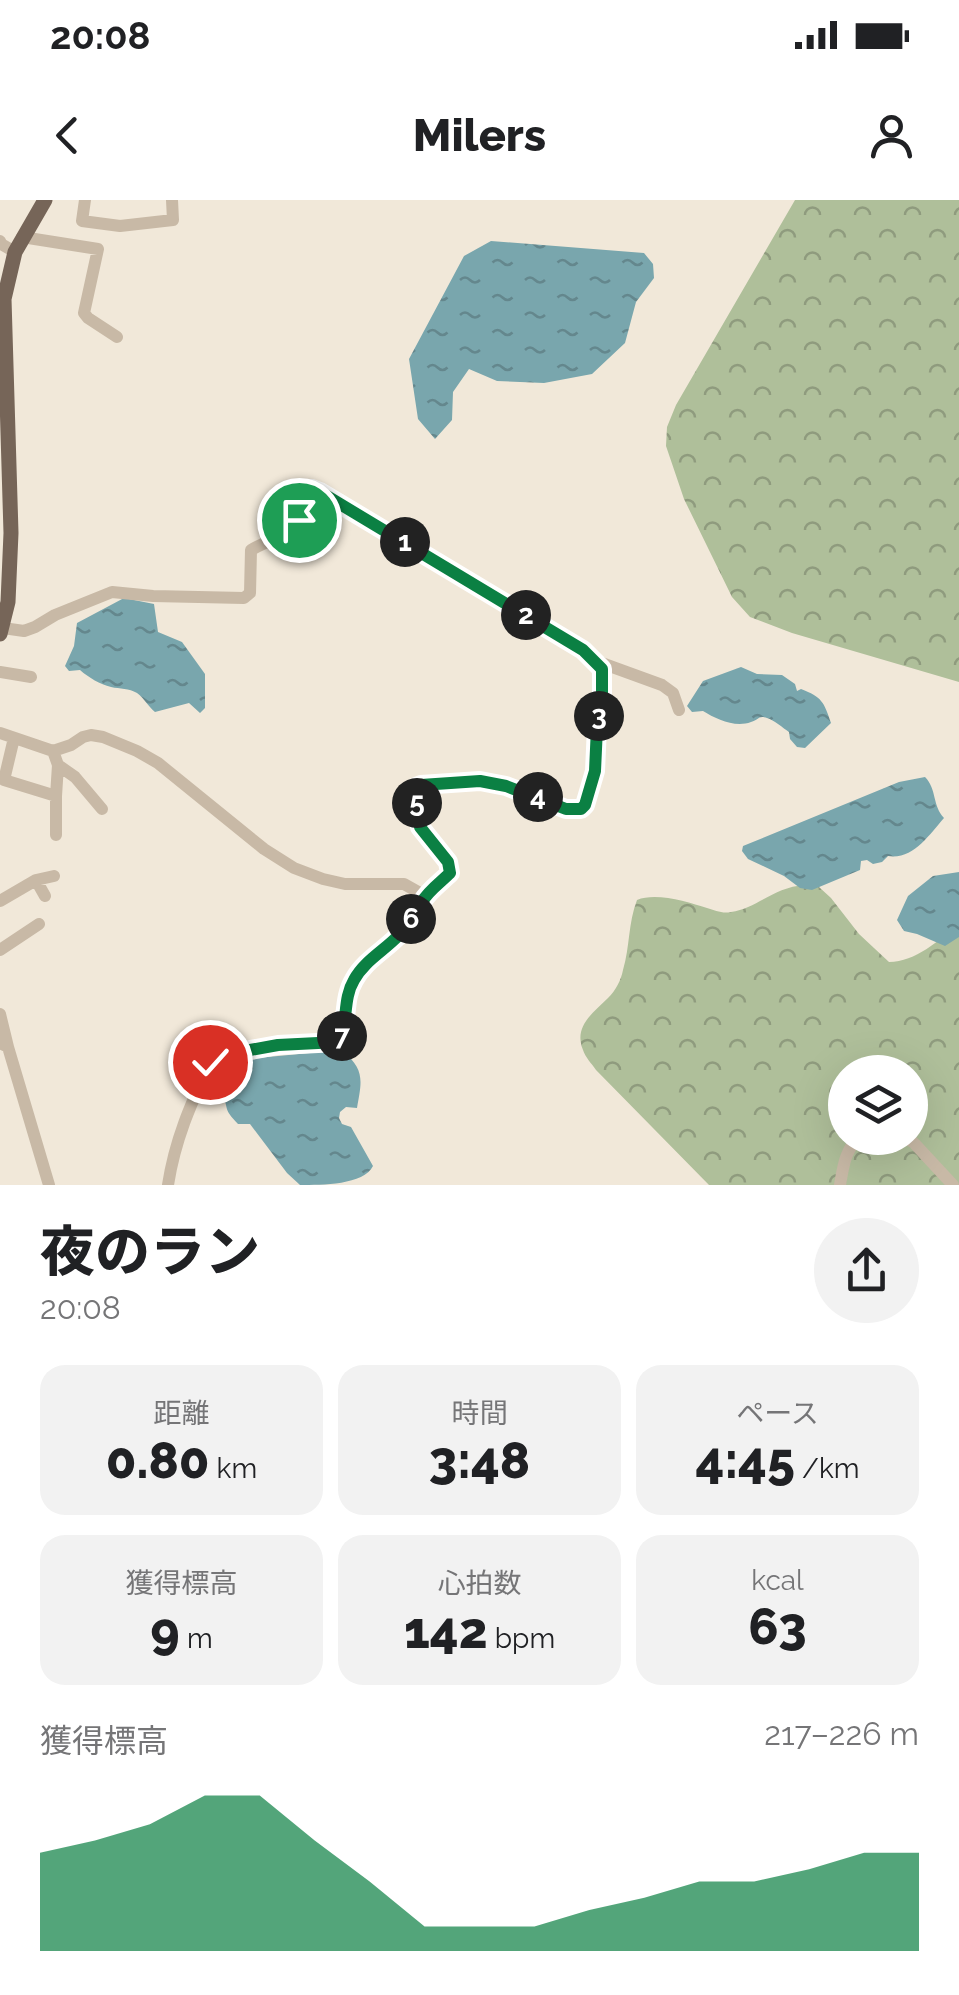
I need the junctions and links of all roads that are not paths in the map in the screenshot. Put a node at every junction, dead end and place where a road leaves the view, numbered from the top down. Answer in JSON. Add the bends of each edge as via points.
{"nodes":[{"id":1,"x":45,"y":200,"type":"edge"},
{"id":2,"x":85,"y":200,"type":"edge"},
{"id":3,"x":172,"y":200,"type":"edge"},
{"id":4,"x":0,"y":241,"type":"edge"},
{"id":5,"x":19,"y":244,"type":"junction"},
{"id":6,"x":117,"y":337,"type":"dead end"},
{"id":7,"x":2,"y":353,"type":"edge"},
{"id":8,"x":5,"y":530,"type":"edge"},
{"id":9,"x":1,"y":631,"type":"edge"},
{"id":10,"x":594,"y":660,"type":"junction"},
{"id":11,"x":0,"y":672,"type":"edge"},
{"id":12,"x":30,"y":678,"type":"dead end"},
{"id":13,"x":679,"y":710,"type":"dead end"},
{"id":14,"x":7,"y":735,"type":"edge"},
{"id":15,"x":53,"y":751,"type":"junction"},
{"id":16,"x":58,"y":765,"type":"junction"},
{"id":17,"x":56,"y":796,"type":"junction"},
{"id":18,"x":102,"y":809,"type":"dead end"},
{"id":19,"x":56,"y":835,"type":"dead end"},
{"id":20,"x":54,"y":876,"type":"dead end"},
{"id":21,"x":36,"y":880,"type":"junction"},
{"id":22,"x":45,"y":896,"type":"dead end"},
{"id":23,"x":0,"y":901,"type":"edge"},
{"id":24,"x":422,"y":901,"type":"junction"},
{"id":25,"x":39,"y":924,"type":"dead end"},
{"id":26,"x":0,"y":950,"type":"edge"},
{"id":27,"x":0,"y":1014,"type":"edge"},
{"id":28,"x":4,"y":1045,"type":"edge"},
{"id":29,"x":846,"y":1155,"type":"edge"},
{"id":30,"x":925,"y":1155,"type":"edge"},
{"id":31,"x":49,"y":1185,"type":"edge"},
{"id":32,"x":168,"y":1185,"type":"edge"},
{"id":33,"x":840,"y":1185,"type":"edge"},
{"id":34,"x":953,"y":1185,"type":"edge"}],
"edges":[{"from":1,"to":5,"type":"main road"},
{"from":2,"to":3,"type":"street","via":[[82,221],[120,226],[173,220]]},
{"from":4,"to":5,"type":"street"},
{"from":5,"to":6,"type":"street","via":[[98,248],[84,312]]},
{"from":5,"to":7,"type":"main road","via":[[4,300]]},
{"from":7,"to":8,"type":"main road"},
{"from":8,"to":9,"type":"main road","via":[[8,602]]},
{"from":9,"to":10,"type":"street","via":[[24,631],[112,592],[244,598],[250,593],[251,550],[294,528],[312,489]]},
{"from":10,"to":13,"type":"street","via":[[662,685]]},
{"from":10,"to":24,"type":"street","via":[[602,669],[602,694],[585,805],[566,809],[480,781],[416,787],[422,832],[450,867]]},
{"from":11,"to":12,"type":"street"},
{"from":14,"to":15,"type":"street"},
{"from":14,"to":17,"type":"street","via":[[4,780]]},
{"from":15,"to":16,"type":"street"},
{"from":15,"to":24,"type":"street","via":[[91,735],[120,744],[158,763],[294,868],[345,884],[404,884]]},
{"from":16,"to":17,"type":"street"},
{"from":16,"to":18,"type":"street"},
{"from":17,"to":19,"type":"street"},
{"from":20,"to":21,"type":"street"},
{"from":21,"to":22,"type":"street"},
{"from":21,"to":23,"type":"street"},
{"from":24,"to":32,"type":"street","via":[[354,979],[338,1042],[278,1045],[210,1062],[178,1139]]},
{"from":25,"to":26,"type":"street"},
{"from":27,"to":28,"type":"street"},
{"from":28,"to":31,"type":"street"},
{"from":29,"to":33,"type":"street"},
{"from":30,"to":34,"type":"street"}]}
